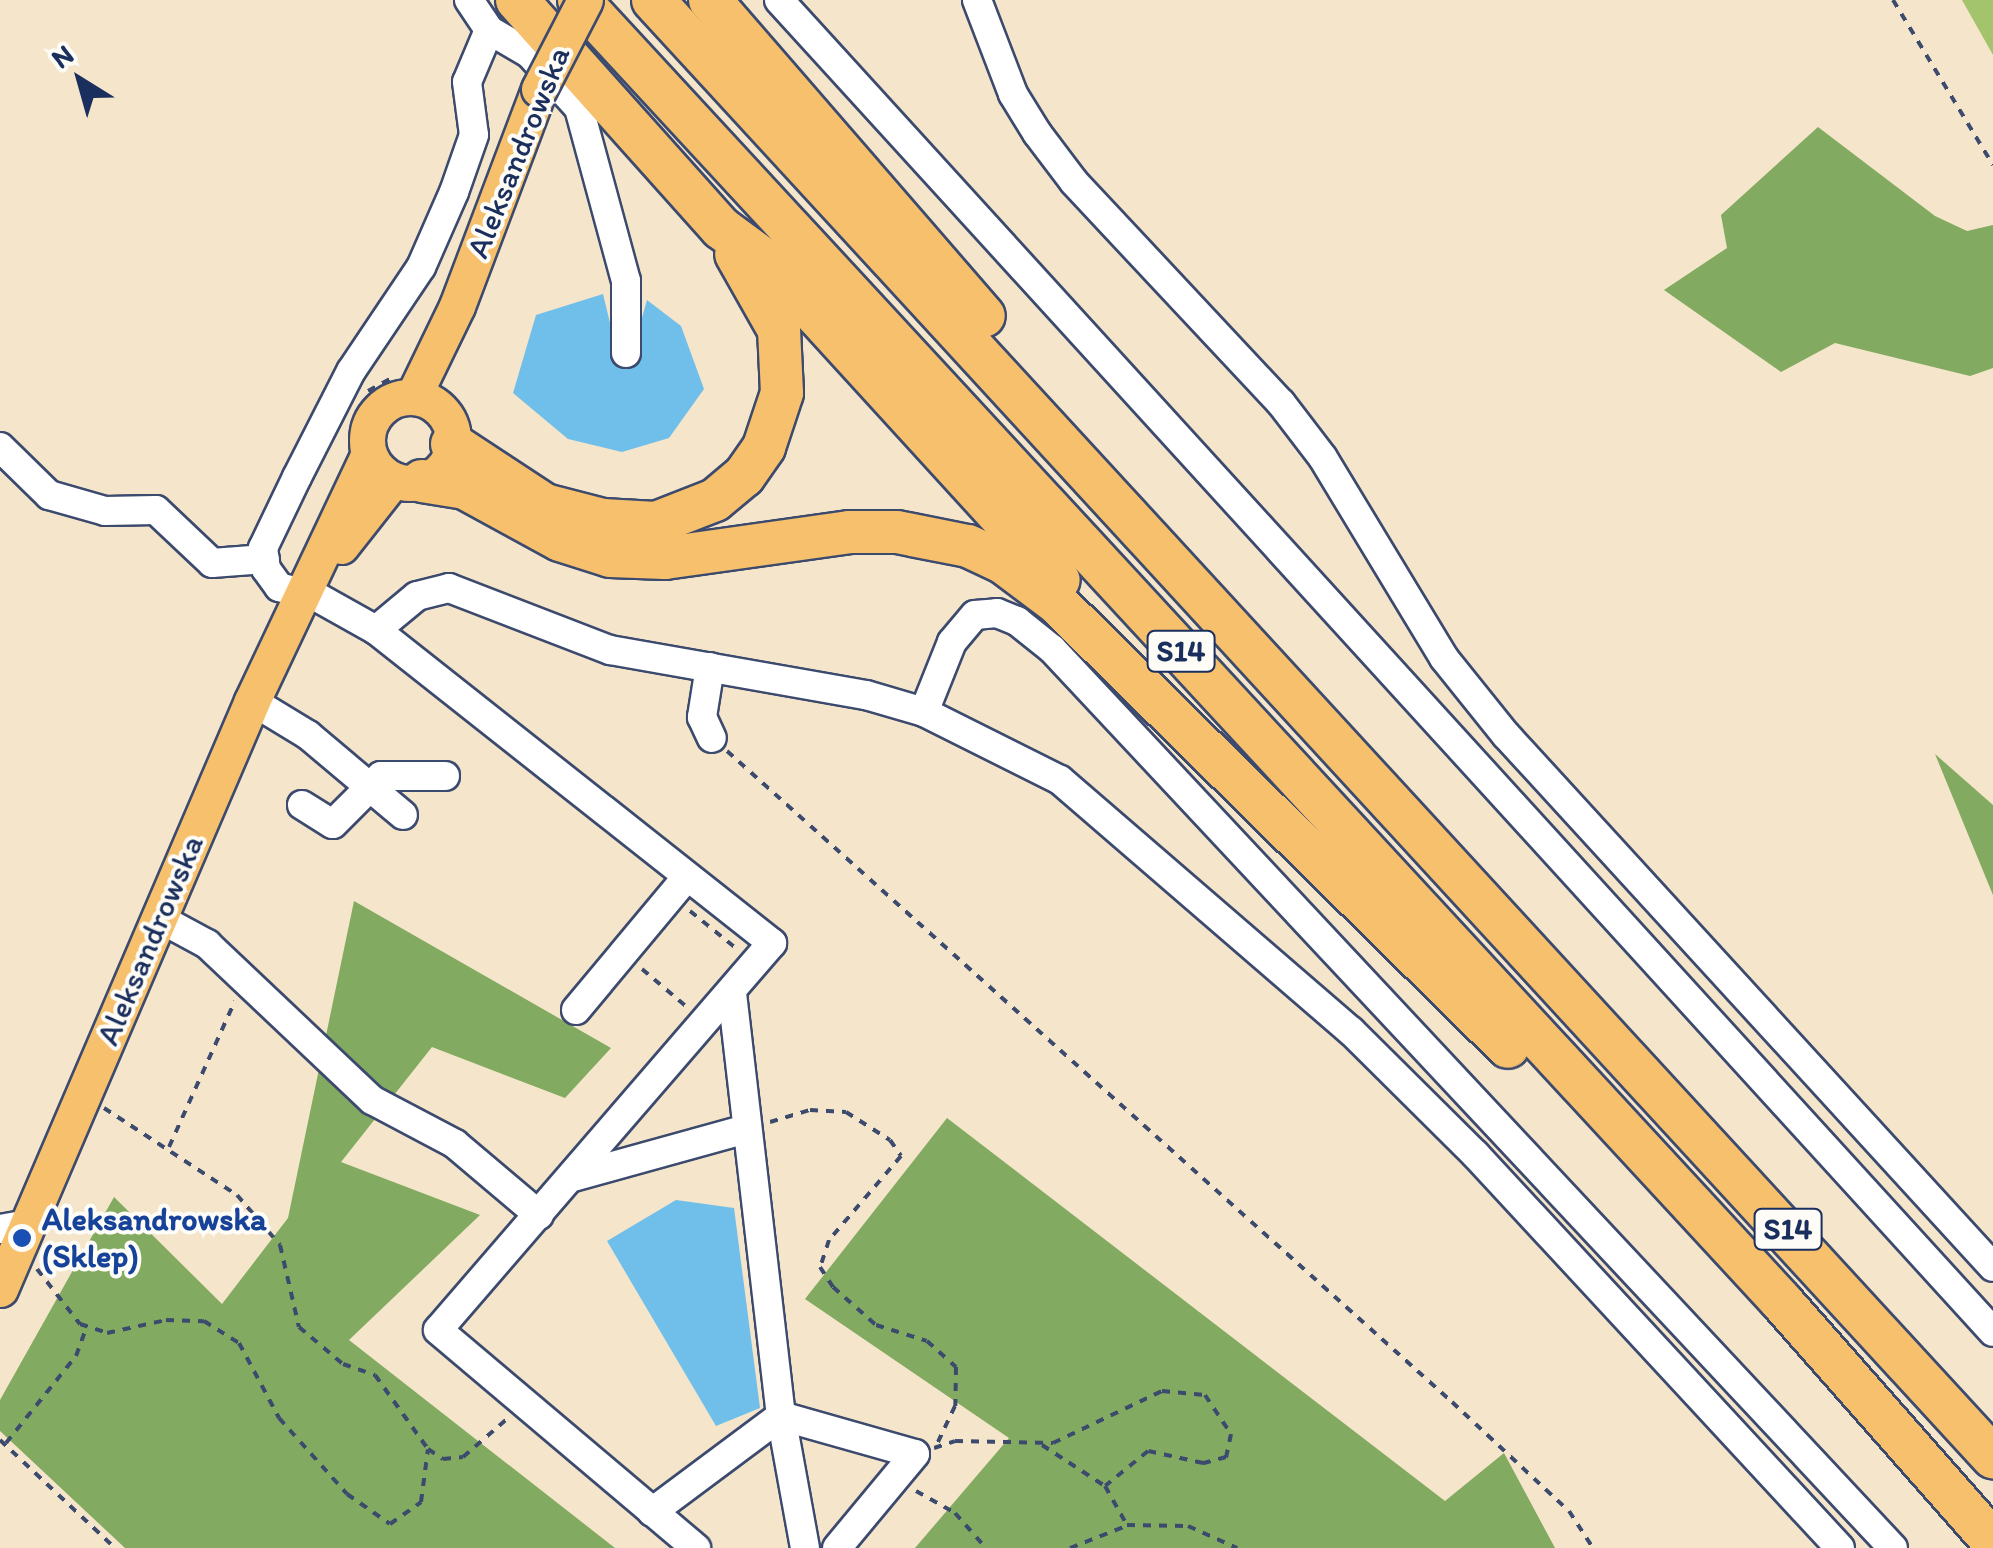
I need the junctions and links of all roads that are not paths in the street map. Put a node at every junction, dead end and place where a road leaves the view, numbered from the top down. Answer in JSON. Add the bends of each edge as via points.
{"nodes":[{"id":1,"x":470,"y":0,"type":"edge"},
{"id":2,"x":582,"y":0,"type":"edge"},
{"id":3,"x":654,"y":0,"type":"edge"},
{"id":4,"x":710,"y":0,"type":"edge"},
{"id":5,"x":779,"y":0,"type":"edge"},
{"id":6,"x":977,"y":0,"type":"edge"},
{"id":7,"x":503,"y":15,"type":"edge"},
{"id":8,"x":721,"y":228,"type":"junction"},
{"id":9,"x":626,"y":352,"type":"dead end"},
{"id":10,"x":434,"y":416,"type":"junction"},
{"id":11,"x":0,"y":447,"type":"edge"},
{"id":12,"x":369,"y":454,"type":"junction"},
{"id":13,"x":408,"y":480,"type":"junction"},
{"id":14,"x":265,"y":559,"type":"junction"},
{"id":15,"x":304,"y":593,"type":"junction"},
{"id":16,"x":1217,"y":610,"type":"junction"},
{"id":17,"x":376,"y":630,"type":"junction"},
{"id":18,"x":710,"y":667,"type":"junction"},
{"id":19,"x":252,"y":701,"type":"junction"},
{"id":20,"x":924,"y":712,"type":"junction"},
{"id":21,"x":712,"y":738,"type":"road end"},
{"id":22,"x":445,"y":776,"type":"dead end"},
{"id":23,"x":368,"y":785,"type":"junction"},
{"id":24,"x":302,"y":805,"type":"dead end"},
{"id":25,"x":404,"y":815,"type":"dead end"},
{"id":26,"x":1280,"y":822,"type":"junction"},
{"id":27,"x":678,"y":886,"type":"junction"},
{"id":28,"x":159,"y":918,"type":"junction"},
{"id":29,"x":732,"y":993,"type":"junction"},
{"id":30,"x":576,"y":1010,"type":"dead end"},
{"id":31,"x":746,"y":1129,"type":"junction"},
{"id":32,"x":572,"y":1177,"type":"junction"},
{"id":33,"x":539,"y":1215,"type":"junction"},
{"id":34,"x":15,"y":1233,"type":"edge"},
{"id":35,"x":1993,"y":1267,"type":"edge"},
{"id":36,"x":0,"y":1289,"type":"edge"},
{"id":37,"x":1782,"y":1302,"type":"junction"},
{"id":38,"x":1993,"y":1332,"type":"edge"},
{"id":39,"x":781,"y":1416,"type":"junction"},
{"id":40,"x":1993,"y":1456,"type":"edge"},
{"id":41,"x":652,"y":1512,"type":"junction"},
{"id":42,"x":1993,"y":1541,"type":"edge"},
{"id":43,"x":696,"y":1548,"type":"edge"},
{"id":44,"x":805,"y":1548,"type":"edge"},
{"id":45,"x":837,"y":1548,"type":"edge"},
{"id":46,"x":1840,"y":1548,"type":"edge"},
{"id":47,"x":1893,"y":1548,"type":"edge"}],
"edges":[{"from":1,"to":7,"type":"street"},
{"from":2,"to":10,"type":"main road","name":"Aleksandrowska","bridge":true,"via":[[457,306]]},
{"from":2,"to":37,"type":"highway","number":"S14"},
{"from":3,"to":16,"type":"highway","number":"S14"},
{"from":4,"to":16,"type":"highway","via":[[1009,346]]},
{"from":5,"to":38,"type":"street"},
{"from":6,"to":35,"type":"street","via":[[1013,94],[1037,133],[1074,182],[1281,403],[1323,458],[1444,658],[1506,735]]},
{"from":7,"to":8,"type":"highway"},
{"from":7,"to":9,"type":"street","via":[[579,108],[626,281]]},
{"from":7,"to":14,"type":"street","via":[[467,82],[474,135],[422,267],[352,371],[272,527]]},
{"from":8,"to":10,"type":"highway","via":[[779,330],[782,393],[764,446],[744,476],[690,514],[656,523],[603,520],[545,504]]},
{"from":8,"to":26,"type":"highway","via":[[770,264]]},
{"from":10,"to":12,"type":"main road","name":"Aleksandrowska","via":[[376,414]]},
{"from":10,"to":13,"type":"main road","name":"Aleksandrowska","via":[[443,467]]},
{"from":11,"to":14,"type":"street","via":[[49,495],[105,511],[156,510],[212,563]]},
{"from":12,"to":13,"type":"main road"},
{"from":12,"to":15,"type":"main road","name":"Aleksandrowska"},
{"from":13,"to":15,"type":"main road","name":"Aleksandrowska"},
{"from":13,"to":26,"type":"highway","via":[[465,488],[560,540],[610,556],[665,558],[850,532],[897,532],[968,546],[1056,602]]},
{"from":14,"to":15,"type":"street","via":[[279,586]]},
{"from":15,"to":17,"type":"street"},
{"from":15,"to":19,"type":"main road","name":"Aleksandrowska"},
{"from":16,"to":40,"type":"highway","number":"S14"},
{"from":17,"to":18,"type":"street","via":[[417,596],[450,588],[610,650]]},
{"from":17,"to":27,"type":"street"},
{"from":18,"to":20,"type":"street"},
{"from":18,"to":21,"type":"street","via":[[702,717]]},
{"from":19,"to":23,"type":"street","via":[[273,709]]},
{"from":19,"to":28,"type":"main road","name":"Aleksandrowska"},
{"from":20,"to":46,"type":"street","via":[[1060,780],[1351,1031],[1475,1154]]},
{"from":20,"to":47,"type":"street","via":[[952,642],[975,615],[1007,617],[1052,649]]},
{"from":22,"to":23,"type":"street","via":[[394,772]]},
{"from":23,"to":24,"type":"street","via":[[333,824]]},
{"from":23,"to":25,"type":"street"},
{"from":26,"to":37,"type":"highway","via":[[1658,1193]]},
{"from":27,"to":29,"type":"street","via":[[772,943]]},
{"from":27,"to":30,"type":"street"},
{"from":28,"to":33,"type":"street","via":[[188,929],[372,1100],[487,1166]]},
{"from":28,"to":34,"type":"main road","name":"Aleksandrowska"},
{"from":29,"to":31,"type":"street"},
{"from":29,"to":32,"type":"street"},
{"from":31,"to":32,"type":"street"},
{"from":31,"to":39,"type":"street"},
{"from":32,"to":33,"type":"street"},
{"from":33,"to":41,"type":"street","via":[[438,1330]]},
{"from":34,"to":36,"type":"main road","name":"Aleksandrowska"},
{"from":37,"to":42,"type":"highway","number":"S14"},
{"from":39,"to":41,"type":"street"},
{"from":39,"to":44,"type":"street"},
{"from":39,"to":45,"type":"street","via":[[924,1451]]},
{"from":41,"to":43,"type":"street"}]}
